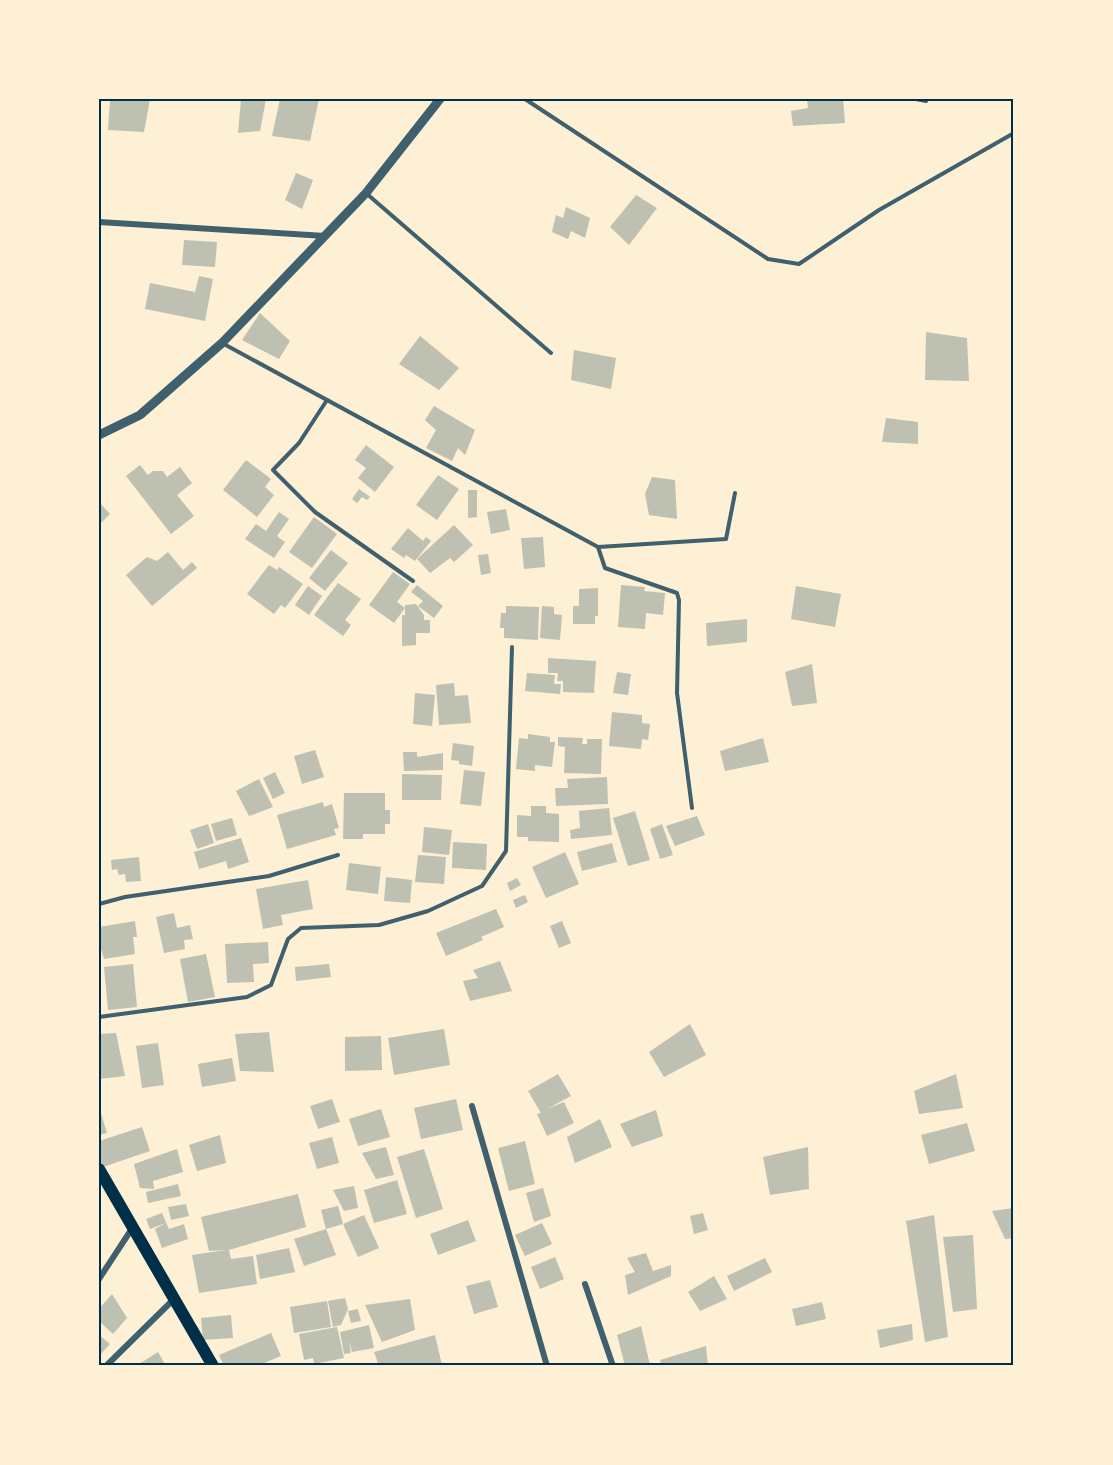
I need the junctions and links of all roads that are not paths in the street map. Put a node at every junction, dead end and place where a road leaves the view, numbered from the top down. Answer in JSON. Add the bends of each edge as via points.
{"nodes":[{"id":1,"x":440,"y":99,"type":"edge"},
{"id":2,"x":525,"y":99,"type":"edge"},
{"id":3,"x":916,"y":99,"type":"edge"},
{"id":4,"x":926,"y":101,"type":"dead end"},
{"id":5,"x":1014,"y":133,"type":"edge"},
{"id":6,"x":366,"y":194,"type":"junction"},
{"id":7,"x":99,"y":222,"type":"edge"},
{"id":8,"x":325,"y":236,"type":"junction"},
{"id":9,"x":222,"y":344,"type":"junction"},
{"id":10,"x":551,"y":352,"type":"dead end"},
{"id":11,"x":327,"y":400,"type":"junction"},
{"id":12,"x":99,"y":435,"type":"edge"},
{"id":13,"x":735,"y":493,"type":"dead end"},
{"id":14,"x":598,"y":547,"type":"junction"},
{"id":15,"x":413,"y":581,"type":"dead end"},
{"id":16,"x":512,"y":647,"type":"dead end"},
{"id":17,"x":692,"y":808,"type":"dead end"},
{"id":18,"x":338,"y":855,"type":"dead end"},
{"id":19,"x":99,"y":904,"type":"edge"},
{"id":20,"x":99,"y":1017,"type":"edge"},
{"id":21,"x":472,"y":1107,"type":"dead end"},
{"id":22,"x":99,"y":1168,"type":"edge"},
{"id":23,"x":134,"y":1226,"type":"junction"},
{"id":24,"x":99,"y":1279,"type":"edge"},
{"id":25,"x":585,"y":1284,"type":"dead end"},
{"id":26,"x":175,"y":1298,"type":"junction"},
{"id":27,"x":106,"y":1366,"type":"edge"},
{"id":28,"x":213,"y":1366,"type":"edge"},
{"id":29,"x":547,"y":1366,"type":"edge"},
{"id":30,"x":613,"y":1366,"type":"edge"}],
"edges":[{"from":1,"to":6,"type":"street"},
{"from":2,"to":5,"type":"lane","via":[[768,259],[799,264],[879,210]]},
{"from":3,"to":4,"type":"lane"},
{"from":6,"to":8,"type":"street"},
{"from":6,"to":10,"type":"lane"},
{"from":7,"to":8,"type":"street"},
{"from":8,"to":9,"type":"street"},
{"from":9,"to":11,"type":"lane"},
{"from":9,"to":12,"type":"street","via":[[140,415]]},
{"from":11,"to":14,"type":"lane"},
{"from":11,"to":15,"type":"lane","via":[[299,443],[273,470],[315,512]]},
{"from":13,"to":14,"type":"lane","via":[[726,539]]},
{"from":14,"to":17,"type":"lane","via":[[605,568],[677,593],[676,693]]},
{"from":16,"to":20,"type":"lane","via":[[506,851],[482,886],[428,911],[379,925],[301,928],[288,939],[270,985],[247,997]]},
{"from":18,"to":19,"type":"lane","via":[[269,876]]},
{"from":21,"to":29,"type":"street"},
{"from":22,"to":23,"type":"main road"},
{"from":23,"to":24,"type":"street"},
{"from":23,"to":26,"type":"main road"},
{"from":25,"to":30,"type":"street"},
{"from":26,"to":27,"type":"street"},
{"from":26,"to":28,"type":"main road"}]}
